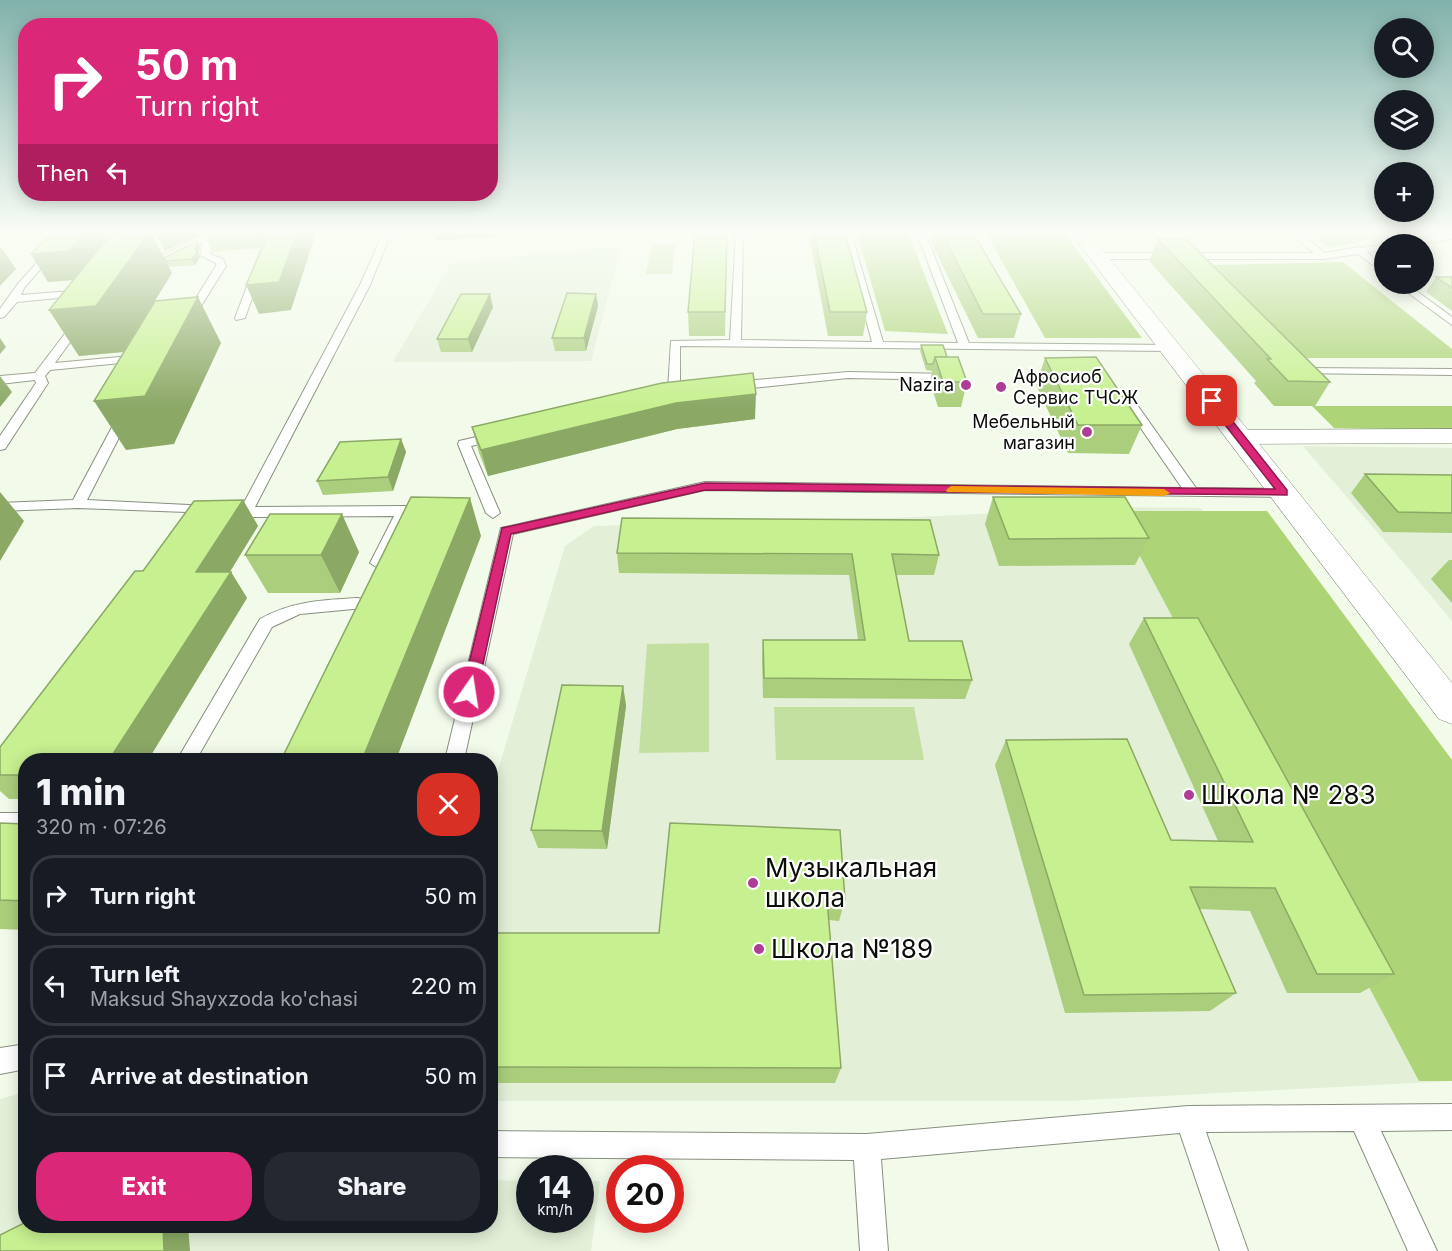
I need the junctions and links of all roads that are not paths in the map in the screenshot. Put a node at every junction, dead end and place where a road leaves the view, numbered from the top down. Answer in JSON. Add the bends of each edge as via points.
{"nodes":[{"id":1,"x":18,"y":291,"type":"edge"},
{"id":2,"x":205,"y":291,"type":"edge"},
{"id":3,"x":250,"y":291,"type":"edge"},
{"id":4,"x":361,"y":291,"type":"edge"},
{"id":5,"x":737,"y":291,"type":"edge"},
{"id":6,"x":864,"y":291,"type":"edge"},
{"id":7,"x":944,"y":291,"type":"edge"},
{"id":8,"x":1126,"y":291,"type":"edge"},
{"id":9,"x":91,"y":292,"type":"edge"},
{"id":10,"x":1414,"y":294,"type":"edge"},
{"id":11,"x":14,"y":299,"type":"junction"},
{"id":12,"x":88,"y":310,"type":"edge"},
{"id":13,"x":0,"y":315,"type":"edge"},
{"id":14,"x":240,"y":318,"type":"dead end"},
{"id":15,"x":186,"y":321,"type":"edge"},
{"id":16,"x":1452,"y":322,"type":"edge"},
{"id":17,"x":735,"y":344,"type":"junction"},
{"id":18,"x":879,"y":345,"type":"junction"},
{"id":19,"x":965,"y":346,"type":"junction"},
{"id":20,"x":1170,"y":348,"type":"junction"},
{"id":21,"x":954,"y":357,"type":"junction"},
{"id":22,"x":1287,"y":362,"type":"edge"},
{"id":23,"x":150,"y":366,"type":"edge"},
{"id":24,"x":43,"y":371,"type":"junction"},
{"id":25,"x":1452,"y":372,"type":"edge"},
{"id":26,"x":0,"y":380,"type":"edge"},
{"id":27,"x":720,"y":387,"type":"edge"},
{"id":28,"x":1124,"y":395,"type":"edge"},
{"id":29,"x":652,"y":398,"type":"edge"},
{"id":30,"x":129,"y":407,"type":"edge"},
{"id":31,"x":508,"y":433,"type":"edge"},
{"id":32,"x":1452,"y":436,"type":"edge"},
{"id":33,"x":1240,"y":437,"type":"junction"},
{"id":34,"x":0,"y":446,"type":"edge"},
{"id":35,"x":1193,"y":493,"type":"junction"},
{"id":36,"x":1283,"y":493,"type":"junction"},
{"id":37,"x":78,"y":504,"type":"junction"},
{"id":38,"x":0,"y":507,"type":"edge"},
{"id":39,"x":404,"y":510,"type":"junction"},
{"id":40,"x":235,"y":511,"type":"junction"},
{"id":41,"x":437,"y":512,"type":"edge"},
{"id":42,"x":506,"y":531,"type":"junction"},
{"id":43,"x":363,"y":594,"type":"junction"},
{"id":44,"x":348,"y":625,"type":"edge"},
{"id":45,"x":1452,"y":709,"type":"edge"},
{"id":46,"x":190,"y":753,"type":"edge"},
{"id":47,"x":456,"y":753,"type":"edge"},
{"id":48,"x":0,"y":822,"type":"edge"},
{"id":49,"x":18,"y":822,"type":"edge"},
{"id":50,"x":18,"y":1058,"type":"edge"},
{"id":51,"x":0,"y":1061,"type":"edge"},
{"id":52,"x":1452,"y":1117,"type":"edge"},
{"id":53,"x":1188,"y":1119,"type":"junction"},
{"id":54,"x":1362,"y":1119,"type":"junction"},
{"id":55,"x":498,"y":1144,"type":"edge"},
{"id":56,"x":867,"y":1147,"type":"junction"},
{"id":57,"x":874,"y":1251,"type":"edge"},
{"id":58,"x":1234,"y":1251,"type":"edge"},
{"id":59,"x":1423,"y":1251,"type":"edge"}],
"edges":[{"from":1,"to":11,"type":"lane"},
{"from":2,"to":15,"type":"lane"},
{"from":3,"to":14,"type":"lane"},
{"from":4,"to":40,"type":"lane"},
{"from":5,"to":17,"type":"lane"},
{"from":6,"to":18,"type":"lane"},
{"from":7,"to":19,"type":"lane"},
{"from":8,"to":20,"type":"street"},
{"from":9,"to":11,"type":"lane"},
{"from":10,"to":16,"type":"lane"},
{"from":11,"to":13,"type":"lane"},
{"from":12,"to":24,"type":"lane"},
{"from":17,"to":18,"type":"lane"},
{"from":17,"to":29,"type":"lane","via":[[675,343],[680,392]]},
{"from":18,"to":21,"type":"lane"},
{"from":19,"to":20,"type":"lane"},
{"from":19,"to":21,"type":"lane"},
{"from":20,"to":33,"type":"street"},
{"from":21,"to":27,"type":"lane","via":[[962,377],[848,375]]},
{"from":22,"to":25,"type":"lane","via":[[1295,371]]},
{"from":23,"to":24,"type":"lane","via":[[155,356]]},
{"from":24,"to":26,"type":"lane"},
{"from":24,"to":34,"type":"lane","via":[[42,383]]},
{"from":28,"to":35,"type":"lane"},
{"from":30,"to":37,"type":"lane"},
{"from":31,"to":42,"type":"lane","via":[[464,444],[488,513]]},
{"from":32,"to":33,"type":"street"},
{"from":33,"to":36,"type":"street"},
{"from":35,"to":36,"type":"lane"},
{"from":35,"to":42,"type":"lane","via":[[705,486]]},
{"from":36,"to":45,"type":"street"},
{"from":37,"to":38,"type":"lane"},
{"from":37,"to":40,"type":"lane"},
{"from":39,"to":40,"type":"lane"},
{"from":39,"to":41,"type":"lane"},
{"from":39,"to":43,"type":"lane"},
{"from":42,"to":47,"type":"lane"},
{"from":43,"to":44,"type":"lane"},
{"from":43,"to":46,"type":"lane","via":[[298,606],[266,623]]},
{"from":48,"to":49,"type":"lane"},
{"from":50,"to":51,"type":"lane"},
{"from":52,"to":54,"type":"lane"},
{"from":53,"to":54,"type":"lane"},
{"from":53,"to":56,"type":"lane"},
{"from":53,"to":58,"type":"lane"},
{"from":54,"to":59,"type":"lane"},
{"from":55,"to":56,"type":"lane"},
{"from":56,"to":57,"type":"lane"}]}
